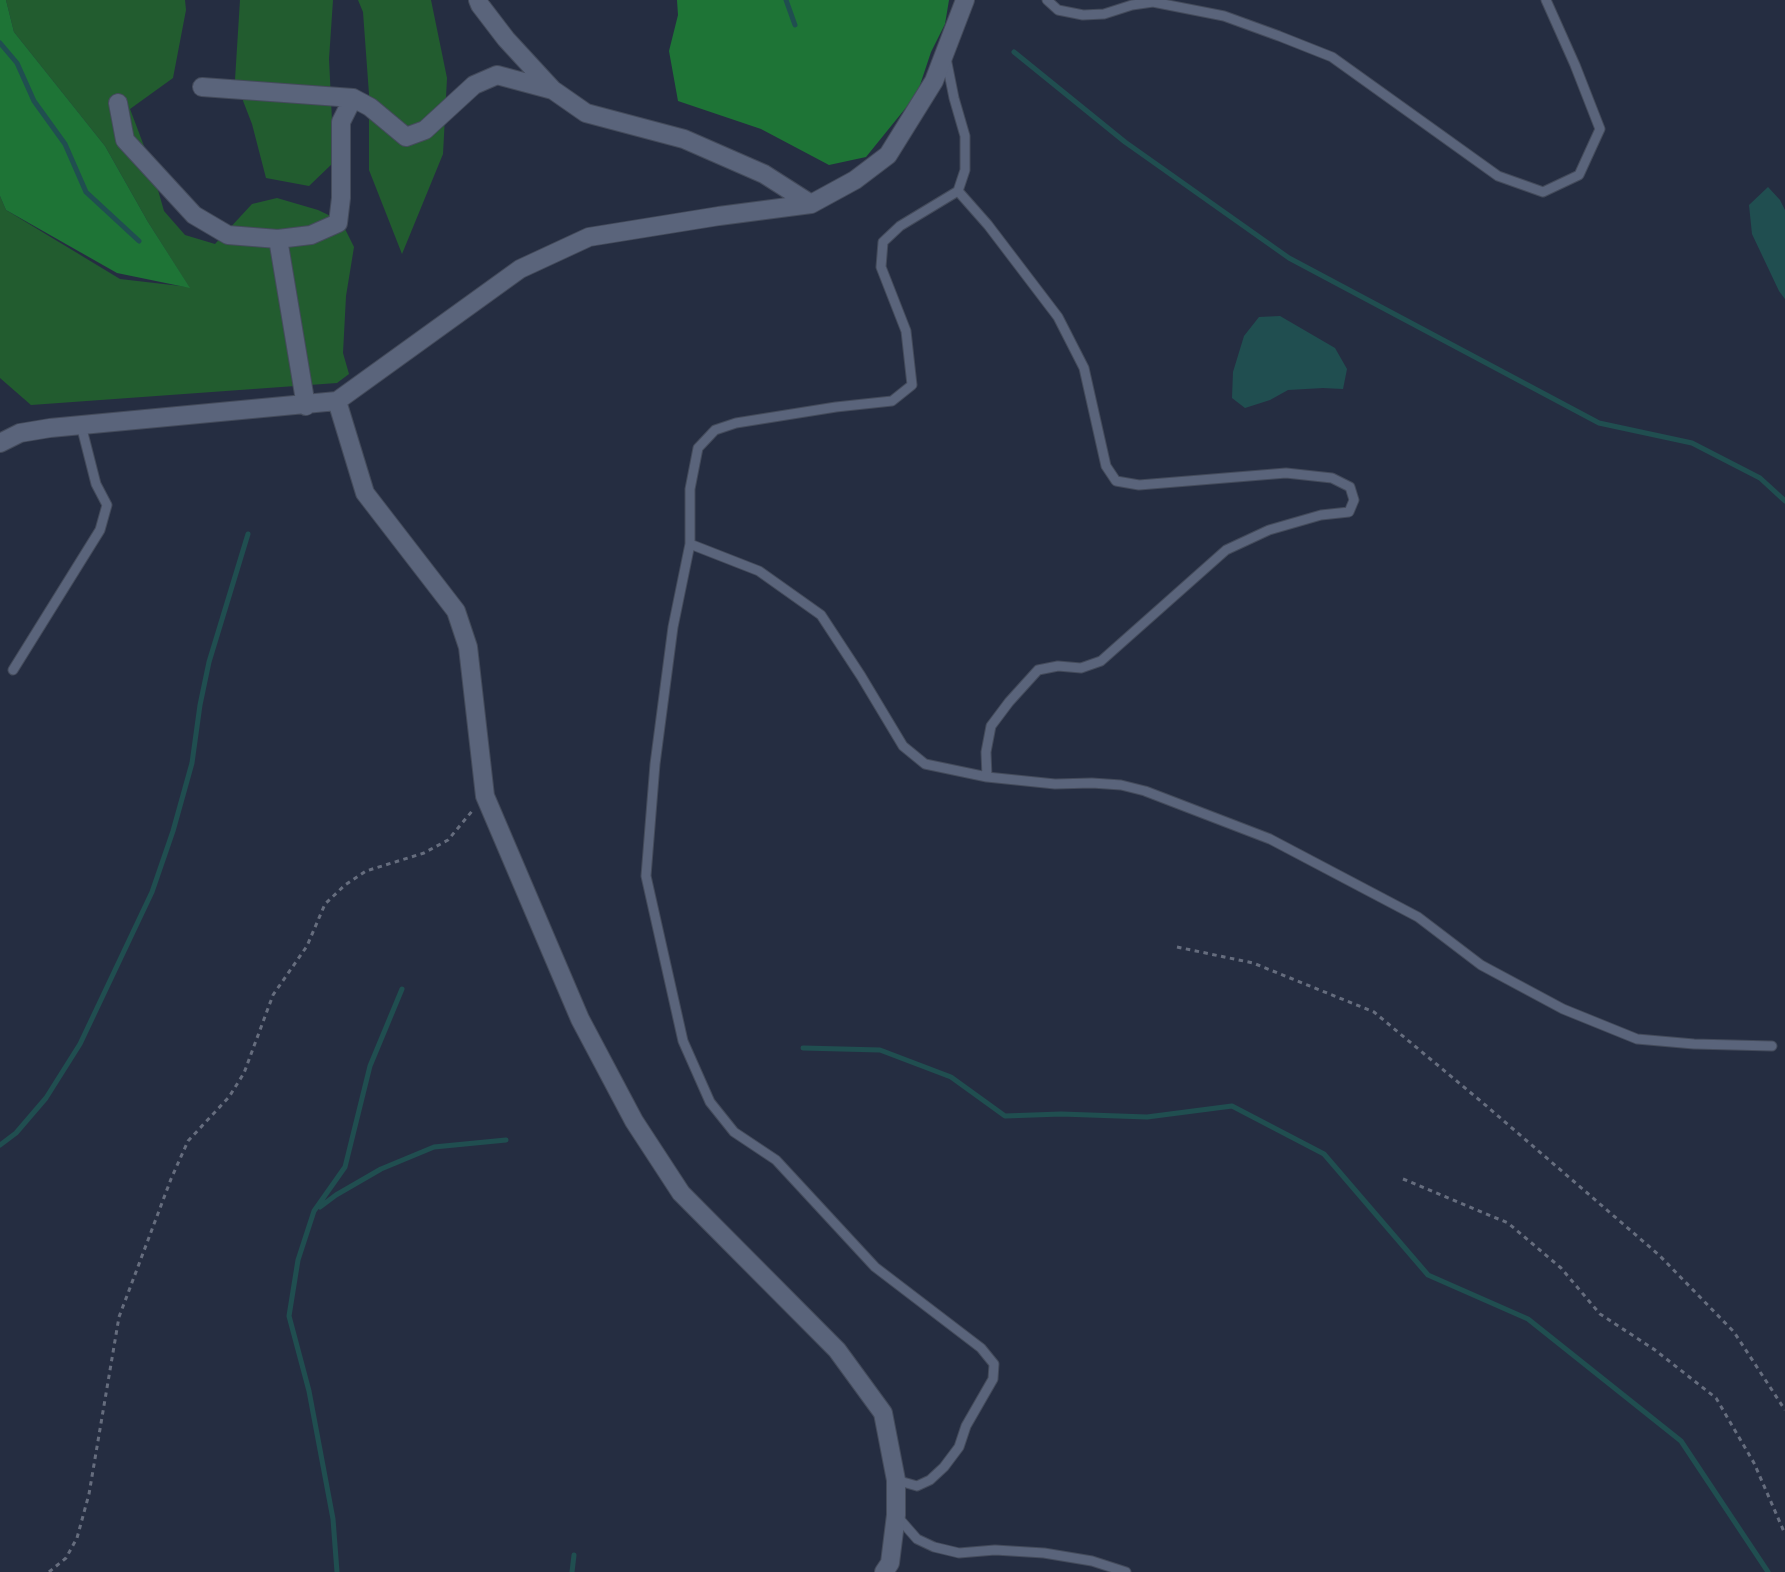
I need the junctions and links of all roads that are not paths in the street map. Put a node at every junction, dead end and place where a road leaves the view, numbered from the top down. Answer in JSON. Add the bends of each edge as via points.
{"nodes":[{"id":1,"x":478,"y":0,"type":"edge"},
{"id":2,"x":966,"y":0,"type":"edge"},
{"id":3,"x":1047,"y":0,"type":"edge"},
{"id":4,"x":1546,"y":0,"type":"edge"},
{"id":5,"x":945,"y":55,"type":"junction"},
{"id":6,"x":202,"y":87,"type":"dead end"},
{"id":7,"x":553,"y":90,"type":"junction"},
{"id":8,"x":352,"y":98,"type":"junction"},
{"id":9,"x":118,"y":103,"type":"dead end"},
{"id":10,"x":958,"y":191,"type":"junction"},
{"id":11,"x":811,"y":204,"type":"junction"},
{"id":12,"x":278,"y":239,"type":"junction"},
{"id":13,"x":337,"y":401,"type":"junction"},
{"id":14,"x":306,"y":406,"type":"junction"},
{"id":15,"x":81,"y":425,"type":"junction"},
{"id":16,"x":0,"y":443,"type":"edge"},
{"id":17,"x":690,"y":544,"type":"junction"},
{"id":18,"x":13,"y":670,"type":"dead end"},
{"id":19,"x":987,"y":777,"type":"junction"},
{"id":20,"x":1772,"y":1046,"type":"dead end"},
{"id":21,"x":896,"y":1480,"type":"junction"},
{"id":22,"x":896,"y":1515,"type":"junction"},
{"id":23,"x":884,"y":1572,"type":"edge"},
{"id":24,"x":1126,"y":1572,"type":"edge"}],
"edges":[{"from":1,"to":7,"type":"street","via":[[506,39]]},
{"from":2,"to":5,"type":"street"},
{"from":3,"to":4,"type":"lane","via":[[1058,10],[1083,15],[1153,2],[1224,16],[1279,36],[1332,57],[1498,176],[1543,192],[1579,175],[1600,129]]},
{"from":5,"to":10,"type":"lane","via":[[965,136],[965,170]]},
{"from":5,"to":11,"type":"street","via":[[934,81],[888,155],[855,180]]},
{"from":6,"to":8,"type":"street"},
{"from":7,"to":8,"type":"street","via":[[497,75],[474,85],[425,130],[406,137],[370,107]]},
{"from":7,"to":11,"type":"street","via":[[586,113],[684,140],[764,174]]},
{"from":8,"to":12,"type":"street","via":[[341,122],[338,223],[311,235]]},
{"from":9,"to":12,"type":"street","via":[[125,140],[194,215],[228,235]]},
{"from":10,"to":17,"type":"lane","via":[[900,226],[883,242],[881,267],[906,331],[912,385],[892,401],[836,406],[715,430],[698,448],[694,463]]},
{"from":10,"to":19,"type":"lane","via":[[1058,317],[1084,368],[1106,466],[1116,481],[1139,485],[1286,473],[1332,478],[1350,487],[1354,500],[1349,512],[1321,515],[1269,530],[1226,550],[1101,661],[1081,668],[1058,666],[1038,670],[991,726]]},
{"from":11,"to":13,"type":"street","via":[[589,237],[520,269]]},
{"from":12,"to":14,"type":"street"},
{"from":13,"to":14,"type":"street"},
{"from":13,"to":21,"type":"street","via":[[365,492],[456,611],[468,647],[485,796],[580,1019],[634,1121],[681,1193],[837,1350],[883,1413]]},
{"from":14,"to":15,"type":"street"},
{"from":15,"to":16,"type":"street","via":[[20,433]]},
{"from":15,"to":18,"type":"lane","via":[[96,484],[107,505],[103,522]]},
{"from":17,"to":19,"type":"lane","via":[[759,571],[821,615],[903,746],[925,764]]},
{"from":17,"to":21,"type":"lane","via":[[655,764],[646,876],[683,1041],[710,1102],[734,1132],[776,1160],[875,1267],[981,1348],[994,1364],[993,1379],[944,1467],[916,1486]]},
{"from":19,"to":20,"type":"lane","via":[[1121,785],[1145,791],[1270,839],[1418,917],[1481,965],[1574,1014],[1637,1039]]},
{"from":21,"to":22,"type":"street"},
{"from":22,"to":23,"type":"street","via":[[890,1563]]},
{"from":22,"to":24,"type":"lane","via":[[917,1539],[934,1547],[959,1553],[1044,1553],[1092,1561]]}]}
